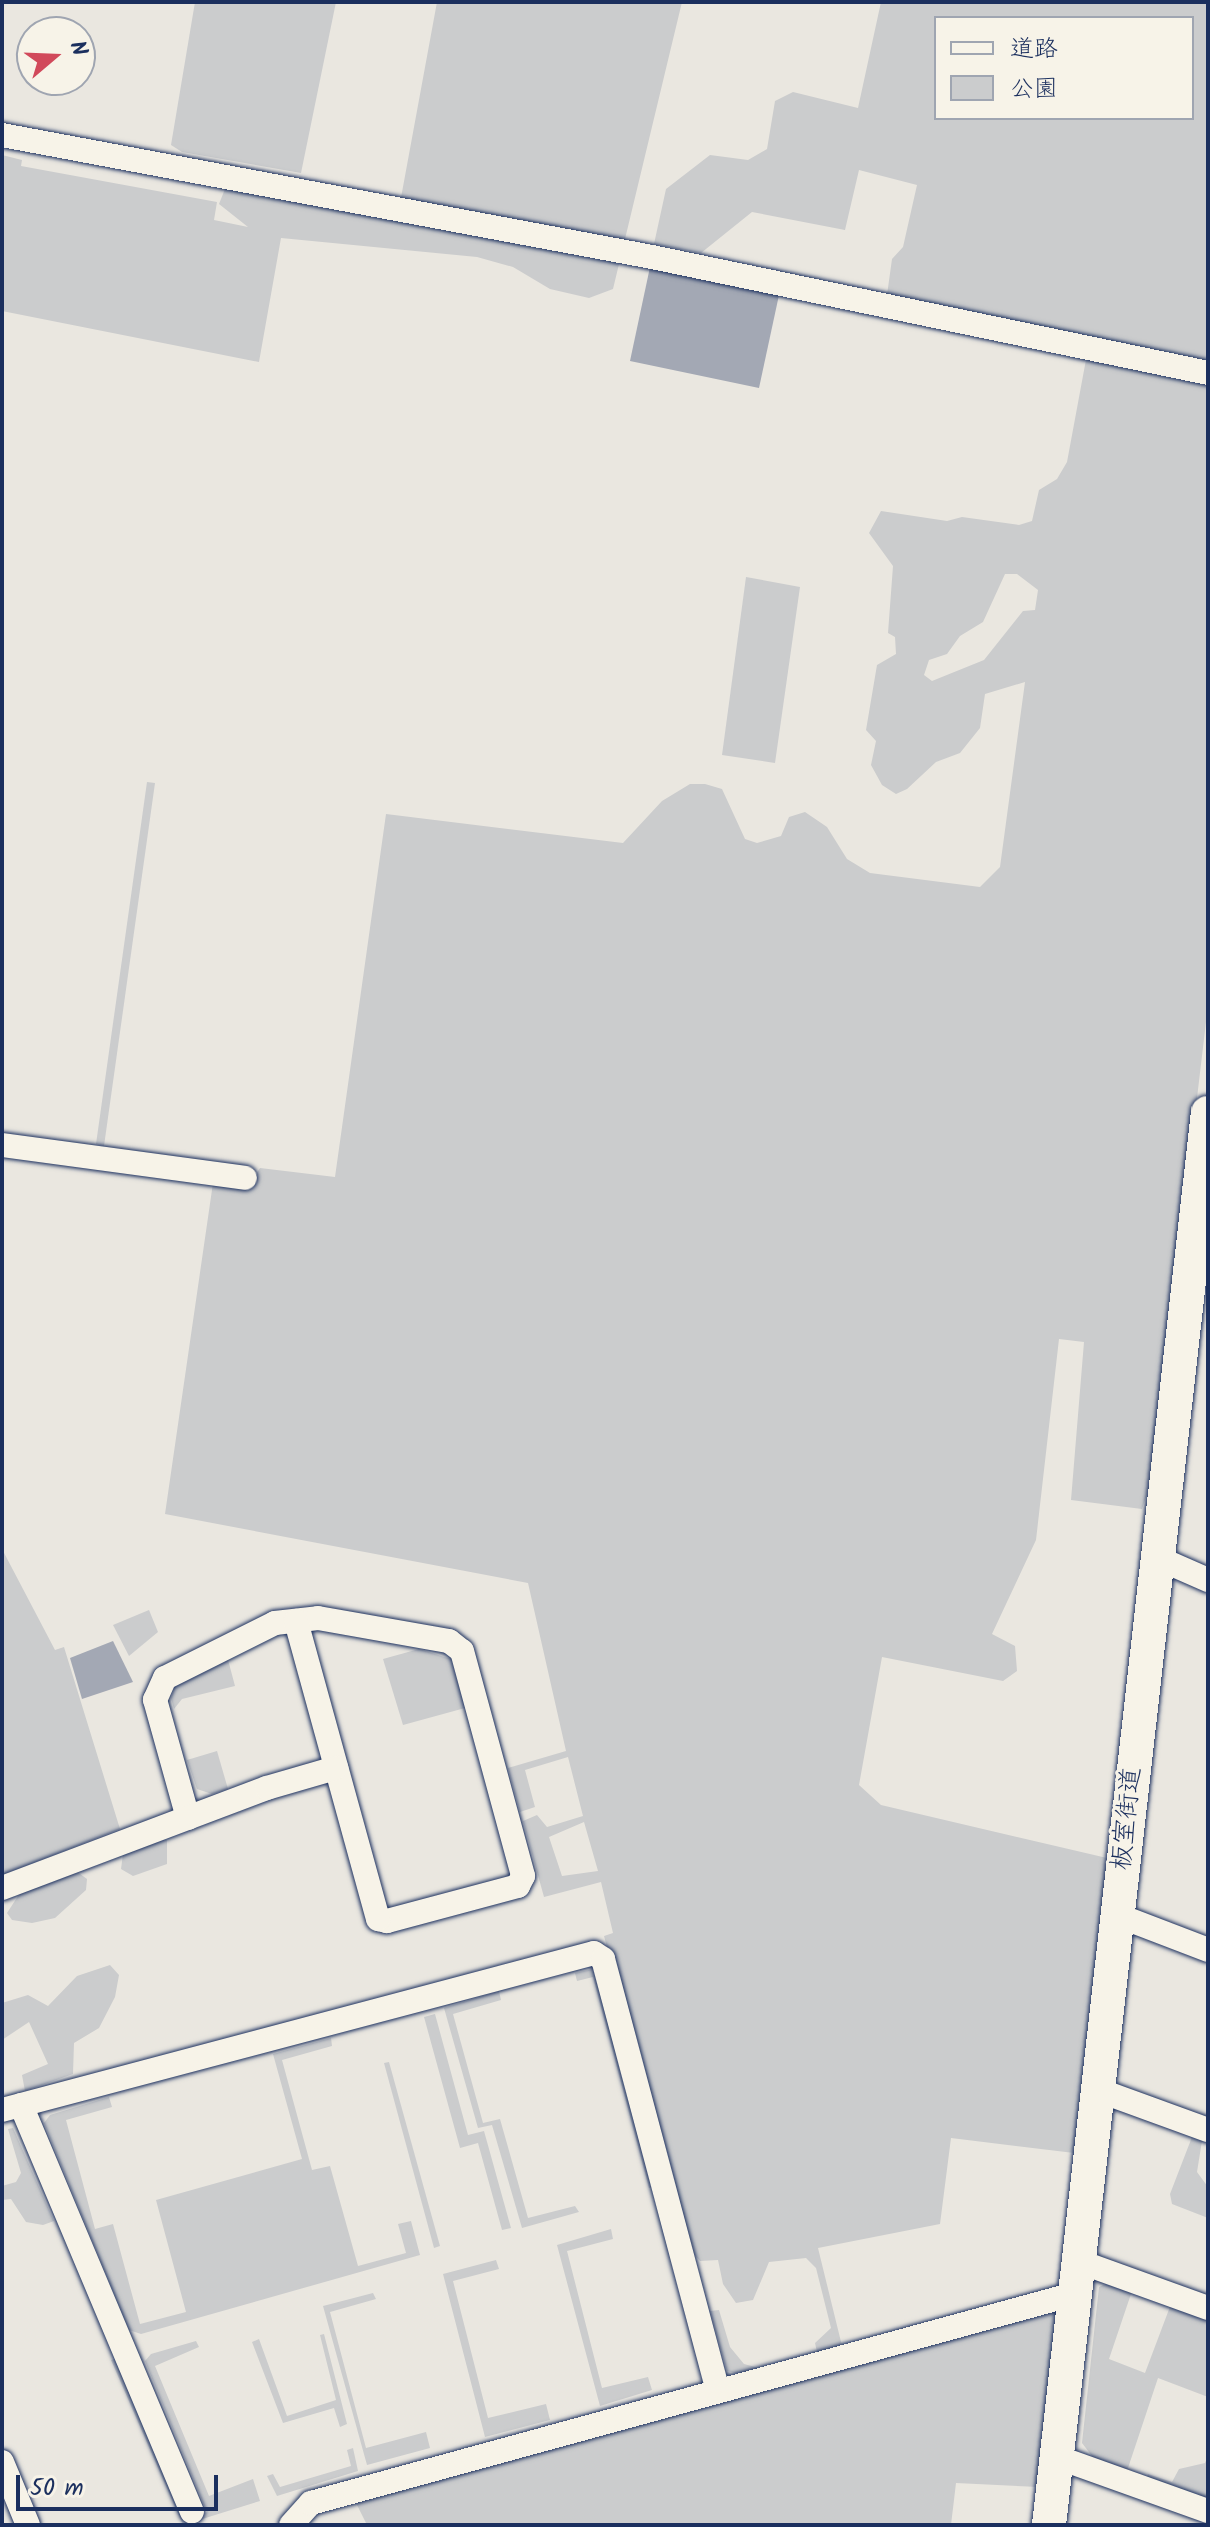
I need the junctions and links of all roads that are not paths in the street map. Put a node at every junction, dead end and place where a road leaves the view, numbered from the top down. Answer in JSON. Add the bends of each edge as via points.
{"nodes":[{"id":1,"x":2,"y":135,"type":"edge"},
{"id":2,"x":1208,"y":373,"type":"edge"},
{"id":3,"x":1208,"y":1113,"type":"edge"},
{"id":4,"x":2,"y":1145,"type":"edge"},
{"id":5,"x":245,"y":1178,"type":"dead end"},
{"id":6,"x":1158,"y":1558,"type":"junction"},
{"id":7,"x":1208,"y":1580,"type":"edge"},
{"id":8,"x":296,"y":1621,"type":"junction"},
{"id":9,"x":336,"y":1768,"type":"junction"},
{"id":10,"x":188,"y":1818,"type":"junction"},
{"id":11,"x":2,"y":1888,"type":"edge"},
{"id":12,"x":1117,"y":1915,"type":"junction"},
{"id":13,"x":1208,"y":1950,"type":"edge"},
{"id":14,"x":1098,"y":2090,"type":"junction"},
{"id":15,"x":11,"y":2107,"type":"edge"},
{"id":16,"x":1208,"y":2130,"type":"edge"},
{"id":17,"x":1076,"y":2277,"type":"junction"},
{"id":18,"x":1208,"y":2308,"type":"edge"},
{"id":19,"x":718,"y":2390,"type":"junction"},
{"id":20,"x":1057,"y":2457,"type":"junction"},
{"id":21,"x":2,"y":2462,"type":"edge"},
{"id":22,"x":192,"y":2511,"type":"dead end"},
{"id":23,"x":1208,"y":2511,"type":"edge"},
{"id":24,"x":28,"y":2525,"type":"edge"},
{"id":25,"x":291,"y":2525,"type":"edge"},
{"id":26,"x":1049,"y":2525,"type":"edge"}],
"edges":[{"from":1,"to":2,"type":"street","via":[[652,257]]},
{"from":3,"to":6,"type":"main road","name":"板室街道"},
{"from":4,"to":5,"type":"street"},
{"from":6,"to":7,"type":"street"},
{"from":6,"to":12,"type":"main road","name":"板室街道"},
{"from":8,"to":9,"type":"street"},
{"from":8,"to":9,"type":"street","via":[[318,1618],[449,1641],[462,1651],[523,1876],[518,1886],[387,1921],[378,1919]]},
{"from":8,"to":10,"type":"street","via":[[275,1623],[165,1678],[155,1700]]},
{"from":9,"to":10,"type":"street"},
{"from":10,"to":11,"type":"street"},
{"from":12,"to":13,"type":"street"},
{"from":12,"to":14,"type":"main road","name":"板室街道"},
{"from":14,"to":16,"type":"street"},
{"from":14,"to":17,"type":"main road","name":"板室街道"},
{"from":15,"to":19,"type":"street","via":[[594,1953],[603,1959]]},
{"from":15,"to":22,"type":"street"},
{"from":17,"to":18,"type":"street"},
{"from":17,"to":19,"type":"street"},
{"from":17,"to":20,"type":"main road","name":"板室街道"},
{"from":19,"to":25,"type":"street","via":[[311,2503]]},
{"from":20,"to":23,"type":"street"},
{"from":20,"to":26,"type":"main road","name":"板室街道"},
{"from":21,"to":24,"type":"street"}]}
